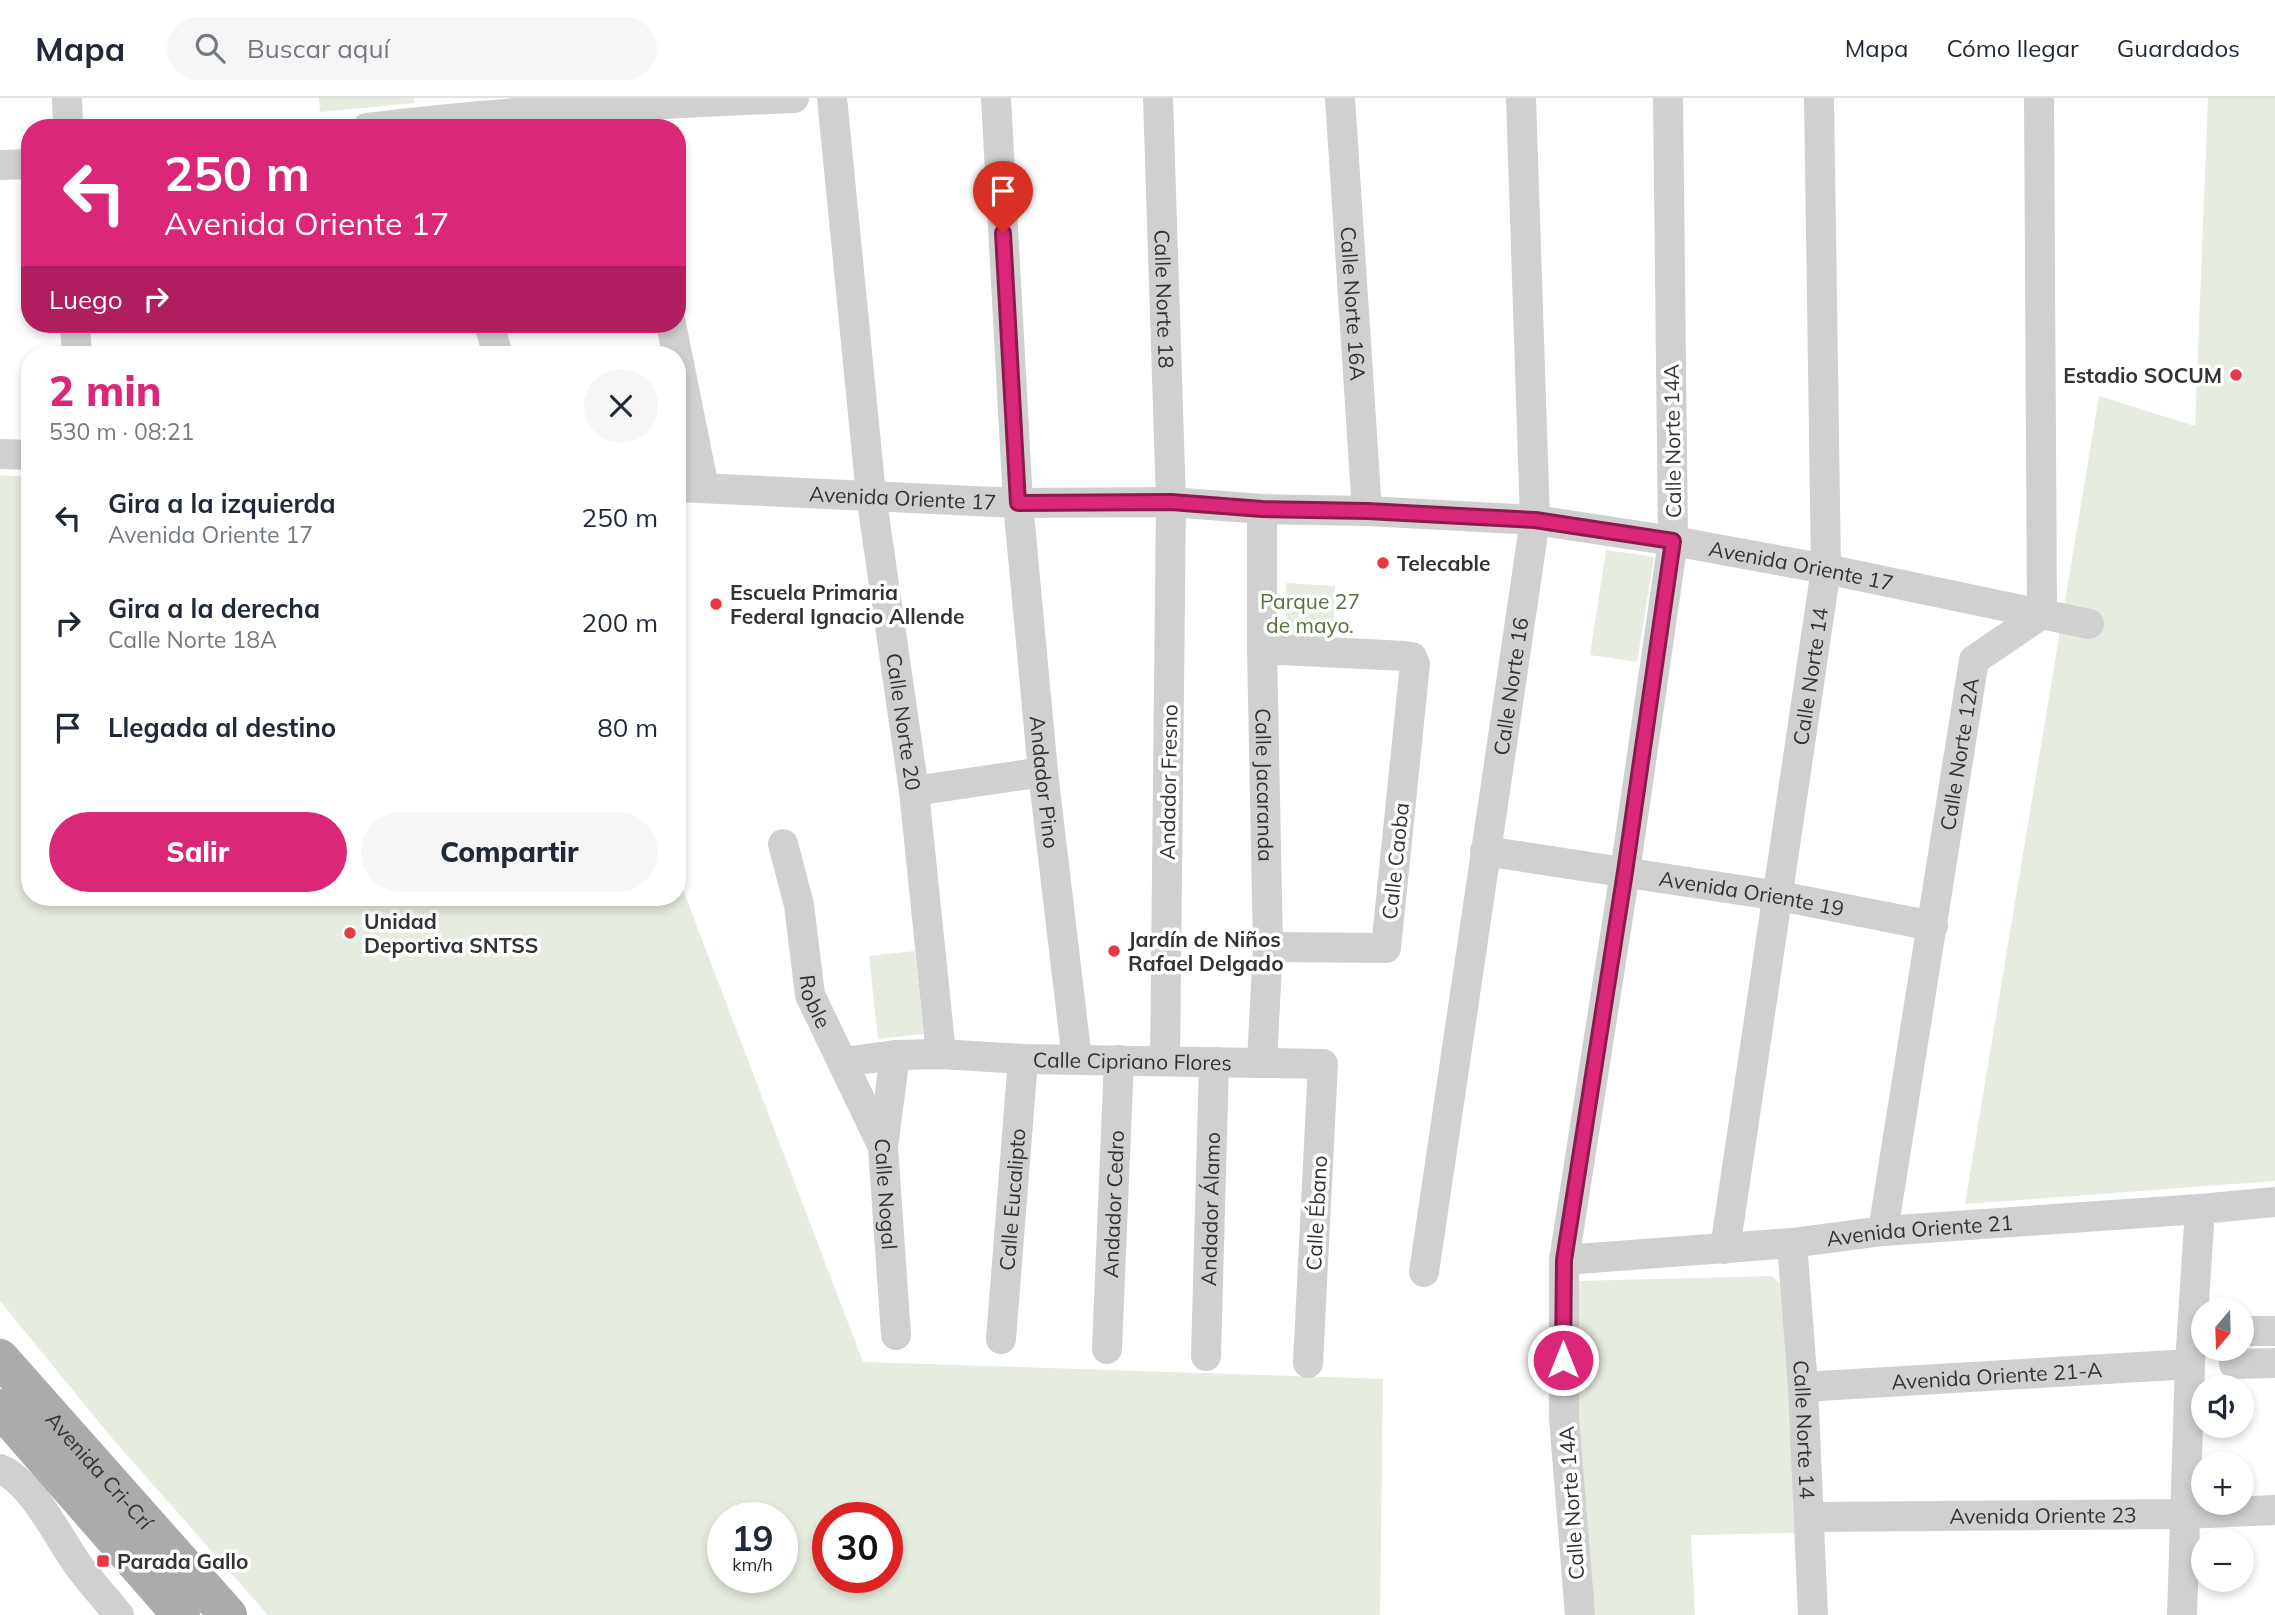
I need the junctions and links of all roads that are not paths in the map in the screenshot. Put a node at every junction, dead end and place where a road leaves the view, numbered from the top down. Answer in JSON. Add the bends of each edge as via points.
{"nodes":[{"id":1,"x":67,"y":98,"type":"edge"},
{"id":2,"x":794,"y":98,"type":"edge"},
{"id":3,"x":832,"y":98,"type":"edge"},
{"id":4,"x":996,"y":98,"type":"edge"},
{"id":5,"x":1158,"y":98,"type":"edge"},
{"id":6,"x":1340,"y":98,"type":"edge"},
{"id":7,"x":1521,"y":98,"type":"edge"},
{"id":8,"x":1668,"y":98,"type":"edge"},
{"id":9,"x":1819,"y":98,"type":"edge"},
{"id":10,"x":2039,"y":98,"type":"edge"},
{"id":11,"x":629,"y":110,"type":"edge"},
{"id":12,"x":430,"y":115,"type":"edge"},
{"id":13,"x":68,"y":119,"type":"edge"},
{"id":14,"x":411,"y":119,"type":"edge"},
{"id":15,"x":0,"y":164,"type":"edge"},
{"id":16,"x":21,"y":164,"type":"edge"},
{"id":17,"x":686,"y":447,"type":"edge"},
{"id":18,"x":0,"y":454,"type":"edge"},
{"id":19,"x":21,"y":455,"type":"edge"},
{"id":20,"x":691,"y":488,"type":"edge"},
{"id":21,"x":871,"y":495,"type":"junction"},
{"id":22,"x":1171,"y":502,"type":"junction"},
{"id":23,"x":1018,"y":503,"type":"junction"},
{"id":24,"x":1262,"y":509,"type":"junction"},
{"id":25,"x":1367,"y":511,"type":"junction"},
{"id":26,"x":1535,"y":520,"type":"junction"},
{"id":27,"x":1673,"y":541,"type":"junction"},
{"id":28,"x":1826,"y":569,"type":"junction"},
{"id":29,"x":2042,"y":614,"type":"junction"},
{"id":30,"x":2088,"y":624,"type":"dead end"},
{"id":31,"x":1262,"y":649,"type":"junction"},
{"id":32,"x":1043,"y":772,"type":"junction"},
{"id":33,"x":914,"y":791,"type":"junction"},
{"id":34,"x":783,"y":844,"type":"dead end"},
{"id":35,"x":1485,"y":851,"type":"junction"},
{"id":36,"x":1625,"y":872,"type":"junction"},
{"id":37,"x":1779,"y":896,"type":"junction"},
{"id":38,"x":1933,"y":926,"type":"junction"},
{"id":39,"x":1268,"y":947,"type":"junction"},
{"id":40,"x":941,"y":1054,"type":"junction"},
{"id":41,"x":895,"y":1055,"type":"junction"},
{"id":42,"x":1024,"y":1059,"type":"junction"},
{"id":43,"x":1077,"y":1060,"type":"junction"},
{"id":44,"x":1119,"y":1060,"type":"junction"},
{"id":45,"x":1165,"y":1061,"type":"junction"},
{"id":46,"x":1262,"y":1061,"type":"junction"},
{"id":47,"x":843,"y":1062,"type":"junction"},
{"id":48,"x":1214,"y":1062,"type":"junction"},
{"id":49,"x":1323,"y":1064,"type":"joint"},
{"id":50,"x":883,"y":1147,"type":"junction"},
{"id":51,"x":2275,"y":1202,"type":"edge"},
{"id":52,"x":2200,"y":1209,"type":"junction"},
{"id":53,"x":1883,"y":1231,"type":"junction"},
{"id":54,"x":1792,"y":1243,"type":"junction"},
{"id":55,"x":1725,"y":1248,"type":"junction"},
{"id":56,"x":1564,"y":1260,"type":"junction"},
{"id":57,"x":1424,"y":1272,"type":"dead end"},
{"id":58,"x":2254,"y":1331,"type":"edge"},
{"id":59,"x":2275,"y":1331,"type":"edge"},
{"id":60,"x":896,"y":1335,"type":"dead end"},
{"id":61,"x":1001,"y":1339,"type":"dead end"},
{"id":62,"x":1107,"y":1349,"type":"dead end"},
{"id":63,"x":1206,"y":1356,"type":"dead end"},
{"id":64,"x":0,"y":1359,"type":"edge"},
{"id":65,"x":2234,"y":1362,"type":"edge"},
{"id":66,"x":1308,"y":1363,"type":"dead end"},
{"id":67,"x":2275,"y":1363,"type":"edge"},
{"id":68,"x":2190,"y":1364,"type":"junction"},
{"id":69,"x":1803,"y":1387,"type":"junction"},
{"id":70,"x":9,"y":1418,"type":"edge"},
{"id":71,"x":93,"y":1464,"type":"junction"},
{"id":72,"x":0,"y":1468,"type":"edge"},
{"id":73,"x":2275,"y":1510,"type":"edge"},
{"id":74,"x":2185,"y":1514,"type":"junction"},
{"id":75,"x":1810,"y":1517,"type":"junction"},
{"id":76,"x":119,"y":1615,"type":"edge"},
{"id":77,"x":181,"y":1615,"type":"edge"},
{"id":78,"x":228,"y":1615,"type":"edge"},
{"id":79,"x":1580,"y":1615,"type":"edge"},
{"id":80,"x":1813,"y":1615,"type":"edge"},
{"id":81,"x":2182,"y":1615,"type":"edge"}],
"edges":[{"from":1,"to":13,"type":"street"},
{"from":2,"to":11,"type":"street"},
{"from":3,"to":21,"type":"street","name":"Calle Norte 20"},
{"from":4,"to":23,"type":"street","name":"Andador Pino"},
{"from":5,"to":22,"type":"street","name":"Calle Norte 18"},
{"from":6,"to":25,"type":"street","name":"Calle Norte 16A"},
{"from":7,"to":26,"type":"street","name":"Calle Norte 16"},
{"from":8,"to":27,"type":"street","name":"Calle Norte 14A"},
{"from":9,"to":28,"type":"street","name":"Calle Norte 14"},
{"from":10,"to":29,"type":"street"},
{"from":11,"to":12,"type":"street"},
{"from":12,"to":14,"type":"street"},
{"from":15,"to":16,"type":"street"},
{"from":17,"to":20,"type":"street"},
{"from":18,"to":19,"type":"street"},
{"from":20,"to":21,"type":"street","name":"Avenida Oriente 17"},
{"from":21,"to":23,"type":"street","name":"Avenida Oriente 17"},
{"from":21,"to":33,"type":"street","name":"Calle Norte 20"},
{"from":22,"to":23,"type":"street","name":"Avenida Oriente 17"},
{"from":22,"to":24,"type":"street","name":"Avenida Oriente 17"},
{"from":22,"to":45,"type":"street","name":"Andador Fresno"},
{"from":23,"to":32,"type":"street","name":"Andador Pino"},
{"from":24,"to":25,"type":"street","name":"Avenida Oriente 17"},
{"from":24,"to":31,"type":"street","name":"Calle Jacaranda"},
{"from":25,"to":26,"type":"street","name":"Avenida Oriente 17"},
{"from":26,"to":27,"type":"street","name":"Avenida Oriente 17"},
{"from":26,"to":35,"type":"street","name":"Calle Norte 16"},
{"from":27,"to":28,"type":"street","name":"Avenida Oriente 17"},
{"from":27,"to":36,"type":"street","name":"Calle Norte 14A"},
{"from":28,"to":29,"type":"street","name":"Avenida Oriente 17"},
{"from":28,"to":37,"type":"street","name":"Calle Norte 14"},
{"from":29,"to":30,"type":"street","name":"Avenida Oriente 17"},
{"from":29,"to":38,"type":"street","name":"Calle Norte 12A","via":[[1974,660]]},
{"from":31,"to":39,"type":"street","name":"Calle Jacaranda"},
{"from":31,"to":39,"type":"street","name":"Calle Caoba","via":[[1412,657],[1415,664],[1386,948]]},
{"from":32,"to":33,"type":"street"},
{"from":32,"to":43,"type":"street","name":"Andador Pino"},
{"from":33,"to":40,"type":"street","name":"Calle Norte 20"},
{"from":34,"to":47,"type":"street","name":"Roble","via":[[799,905],[810,995]]},
{"from":35,"to":36,"type":"street","name":"Avenida Oriente 19"},
{"from":35,"to":57,"type":"street","name":"Calle Norte 16"},
{"from":36,"to":37,"type":"street","name":"Avenida Oriente 19"},
{"from":36,"to":56,"type":"street","name":"Calle Norte 14A"},
{"from":37,"to":38,"type":"street","name":"Avenida Oriente 19"},
{"from":37,"to":55,"type":"street","name":"Calle Norte 14"},
{"from":38,"to":53,"type":"street","name":"Calle Norte 12A"},
{"from":39,"to":46,"type":"street","name":"Calle Jacaranda"},
{"from":40,"to":41,"type":"street","name":"Calle Cipriano Flores"},
{"from":40,"to":42,"type":"street","name":"Calle Cipriano Flores"},
{"from":41,"to":47,"type":"street","name":"Calle Cipriano Flores"},
{"from":41,"to":50,"type":"street","name":"Calle Nogal"},
{"from":42,"to":43,"type":"street","name":"Calle Cipriano Flores"},
{"from":42,"to":61,"type":"street","name":"Calle Eucalipto"},
{"from":43,"to":44,"type":"street","name":"Calle Cipriano Flores"},
{"from":44,"to":45,"type":"street","name":"Calle Cipriano Flores"},
{"from":44,"to":62,"type":"street","name":"Andador Cedro"},
{"from":45,"to":48,"type":"street","name":"Calle Cipriano Flores"},
{"from":46,"to":48,"type":"street","name":"Calle Cipriano Flores"},
{"from":46,"to":49,"type":"street","name":"Calle Cipriano Flores"},
{"from":47,"to":50,"type":"street","name":"Roble"},
{"from":48,"to":63,"type":"street","name":"Andador Álamo"},
{"from":49,"to":66,"type":"street","name":"Calle Ébano"},
{"from":50,"to":60,"type":"street","name":"Calle Nogal"},
{"from":51,"to":52,"type":"street","name":"Avenida Oriente 21"},
{"from":52,"to":53,"type":"street","name":"Avenida Oriente 21"},
{"from":52,"to":68,"type":"street"},
{"from":53,"to":54,"type":"street","name":"Avenida Oriente 21"},
{"from":54,"to":55,"type":"street","name":"Avenida Oriente 21"},
{"from":54,"to":69,"type":"street","name":"Calle Norte 14"},
{"from":55,"to":56,"type":"street","name":"Avenida Oriente 21"},
{"from":56,"to":79,"type":"street","name":"Calle Norte 14A","via":[[1564,1418]]},
{"from":58,"to":59,"type":"street"},
{"from":64,"to":71,"type":"main road","name":"Avenida Cri-Crí"},
{"from":65,"to":67,"type":"street"},
{"from":68,"to":69,"type":"street","name":"Avenida Oriente 21-A"},
{"from":68,"to":74,"type":"street"},
{"from":69,"to":75,"type":"street","name":"Calle Norte 14"},
{"from":70,"to":71,"type":"main road","via":[[30,1415],[76,1466]]},
{"from":70,"to":77,"type":"main road","name":"Avenida Cri-Crí"},
{"from":71,"to":78,"type":"main road","name":"Avenida Cri-Crí"},
{"from":72,"to":76,"type":"street","via":[[25,1488]]},
{"from":73,"to":74,"type":"street","name":"Avenida Oriente 23"},
{"from":74,"to":75,"type":"street","name":"Avenida Oriente 23"},
{"from":74,"to":81,"type":"street"},
{"from":75,"to":80,"type":"street","name":"Calle Norte 14"}]}
